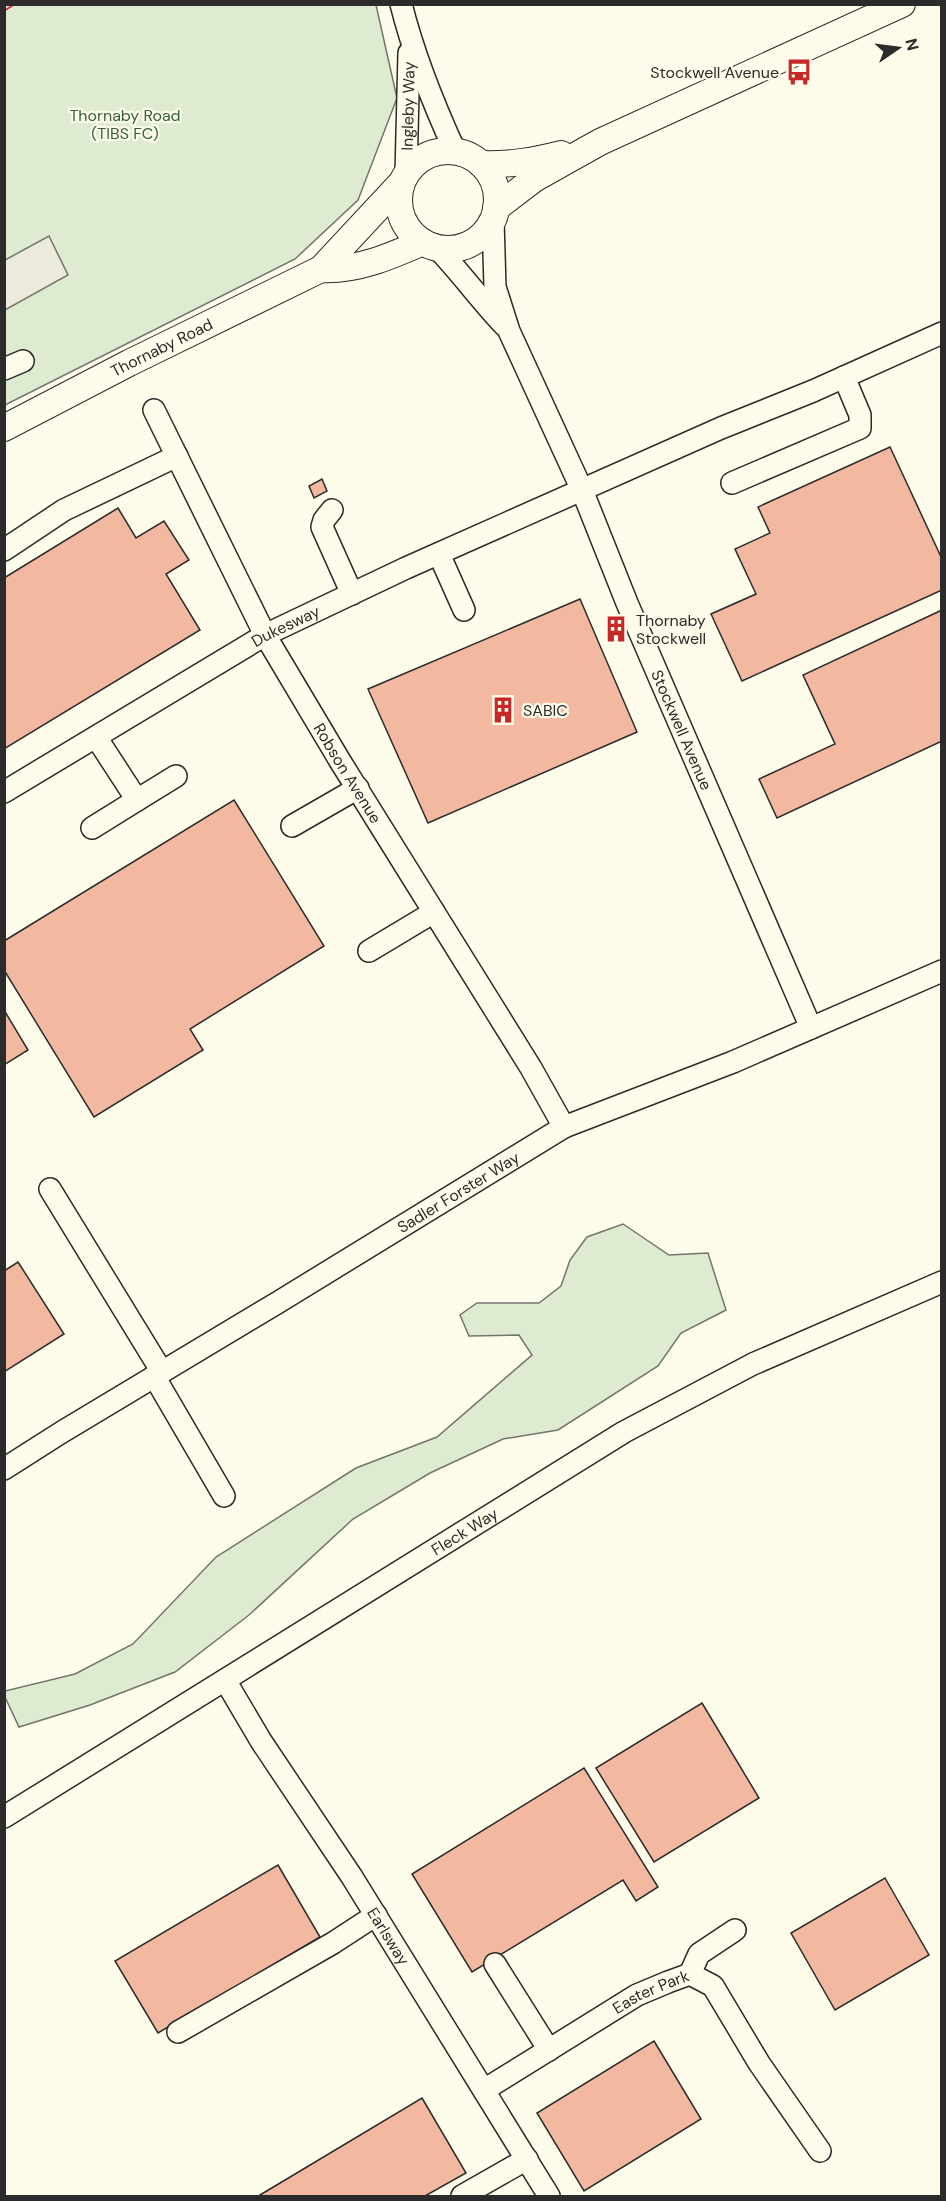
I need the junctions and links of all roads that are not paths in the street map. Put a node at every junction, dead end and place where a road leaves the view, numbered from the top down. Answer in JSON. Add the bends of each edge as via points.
{"nodes":[{"id":1,"x":401,"y":4,"type":"edge"},
{"id":2,"x":902,"y":4,"type":"edge"},
{"id":3,"x":409,"y":37,"type":"junction"},
{"id":4,"x":600,"y":142,"type":"junction"},
{"id":5,"x":455,"y":151,"type":"junction"},
{"id":6,"x":481,"y":164,"type":"junction"},
{"id":7,"x":404,"y":178,"type":"junction"},
{"id":8,"x":495,"y":214,"type":"junction"},
{"id":9,"x":430,"y":245,"type":"junction"},
{"id":10,"x":321,"y":269,"type":"junction"},
{"id":11,"x":509,"y":331,"type":"junction"},
{"id":12,"x":942,"y":333,"type":"edge"},
{"id":13,"x":844,"y":377,"type":"junction"},
{"id":14,"x":154,"y":410,"type":"dead end"},
{"id":15,"x":4,"y":428,"type":"edge"},
{"id":16,"x":177,"y":456,"type":"junction"},
{"id":17,"x":732,"y":483,"type":"dead end"},
{"id":18,"x":582,"y":490,"type":"junction"},
{"id":19,"x":332,"y":510,"type":"dead end"},
{"id":20,"x":4,"y":550,"type":"edge"},
{"id":21,"x":439,"y":554,"type":"junction"},
{"id":22,"x":352,"y":594,"type":"junction"},
{"id":23,"x":464,"y":610,"type":"dead end"},
{"id":24,"x":265,"y":635,"type":"junction"},
{"id":25,"x":96,"y":737,"type":"junction"},
{"id":26,"x":176,"y":776,"type":"dead end"},
{"id":27,"x":358,"y":788,"type":"junction"},
{"id":28,"x":4,"y":792,"type":"edge"},
{"id":29,"x":137,"y":800,"type":"junction"},
{"id":30,"x":292,"y":826,"type":"dead end"},
{"id":31,"x":92,"y":828,"type":"dead end"},
{"id":32,"x":434,"y":912,"type":"junction"},
{"id":33,"x":369,"y":951,"type":"dead end"},
{"id":34,"x":942,"y":971,"type":"edge"},
{"id":35,"x":811,"y":1028,"type":"junction"},
{"id":36,"x":564,"y":1127,"type":"junction"},
{"id":37,"x":50,"y":1189,"type":"dead end"},
{"id":38,"x":942,"y":1282,"type":"edge"},
{"id":39,"x":158,"y":1374,"type":"junction"},
{"id":40,"x":4,"y":1469,"type":"edge"},
{"id":41,"x":225,"y":1496,"type":"dead end"},
{"id":42,"x":225,"y":1680,"type":"junction"},
{"id":43,"x":4,"y":1817,"type":"edge"},
{"id":44,"x":376,"y":1915,"type":"junction"},
{"id":45,"x":735,"y":1930,"type":"dead end"},
{"id":46,"x":495,"y":1965,"type":"dead end"},
{"id":47,"x":690,"y":1974,"type":"junction"},
{"id":48,"x":178,"y":2032,"type":"dead end"},
{"id":49,"x":549,"y":2050,"type":"junction"},
{"id":50,"x":484,"y":2090,"type":"junction"},
{"id":51,"x":820,"y":2151,"type":"dead end"},
{"id":52,"x":527,"y":2159,"type":"junction"},
{"id":53,"x":462,"y":2196,"type":"edge"},
{"id":54,"x":549,"y":2196,"type":"edge"}],
"edges":[{"from":1,"to":3,"type":"street","name":"Ingleby Way"},
{"from":2,"to":4,"type":"main road"},
{"from":3,"to":5,"type":"street","name":"Ingleby Way","via":[[428,93]]},
{"from":3,"to":7,"type":"street","name":"Ingleby Way"},
{"from":4,"to":6,"type":"main road","via":[[530,162]]},
{"from":4,"to":8,"type":"main road","via":[[534,179]]},
{"from":5,"to":6,"type":"main road"},
{"from":5,"to":7,"type":"main road","via":[[427,155]]},
{"from":6,"to":8,"type":"main road","via":[[495,184]]},
{"from":7,"to":9,"type":"main road","via":[[399,199],[402,216],[410,231]]},
{"from":7,"to":10,"type":"main road","name":"Thornaby Road"},
{"from":8,"to":9,"type":"main road","via":[[484,234],[470,244],[453,249]]},
{"from":8,"to":11,"type":"street","name":"Stockwell Avenue","via":[[495,287]]},
{"from":9,"to":10,"type":"main road","name":"Thornaby Road","via":[[359,266]]},
{"from":9,"to":11,"type":"street","name":"Stockwell Avenue","via":[[468,281]]},
{"from":10,"to":15,"type":"main road","name":"Thornaby Road"},
{"from":11,"to":18,"type":"street","name":"Stockwell Avenue"},
{"from":12,"to":13,"type":"street","name":"Dukesway"},
{"from":13,"to":17,"type":"street","via":[[861,415],[860,428]]},
{"from":13,"to":18,"type":"street","name":"Dukesway"},
{"from":14,"to":16,"type":"street","name":"Robson Avenue"},
{"from":16,"to":20,"type":"street","via":[[64,510]]},
{"from":16,"to":24,"type":"street","name":"Robson Avenue"},
{"from":18,"to":21,"type":"street","name":"Dukesway"},
{"from":18,"to":35,"type":"street","name":"Stockwell Avenue"},
{"from":19,"to":22,"type":"street","via":[[322,527]]},
{"from":21,"to":22,"type":"street","name":"Dukesway"},
{"from":21,"to":23,"type":"street"},
{"from":22,"to":24,"type":"street","name":"Dukesway"},
{"from":24,"to":25,"type":"street","name":"Dukesway"},
{"from":24,"to":27,"type":"street","name":"Robson Avenue"},
{"from":25,"to":28,"type":"street","name":"Dukesway"},
{"from":25,"to":29,"type":"street"},
{"from":26,"to":29,"type":"street"},
{"from":27,"to":30,"type":"street"},
{"from":27,"to":32,"type":"street","name":"Robson Avenue"},
{"from":29,"to":31,"type":"street"},
{"from":32,"to":33,"type":"street"},
{"from":32,"to":36,"type":"street","name":"Robson Avenue"},
{"from":34,"to":35,"type":"street","name":"Sadler Forster Way"},
{"from":35,"to":36,"type":"street","name":"Sadler Forster Way"},
{"from":36,"to":39,"type":"street","name":"Sadler Forster Way"},
{"from":37,"to":39,"type":"street"},
{"from":38,"to":42,"type":"street","name":"Fleck Way","via":[[753,1364],[624,1432]]},
{"from":39,"to":40,"type":"street","name":"Sadler Forster Way"},
{"from":39,"to":41,"type":"street"},
{"from":42,"to":43,"type":"street","name":"Fleck Way"},
{"from":42,"to":44,"type":"street","name":"Earlsway"},
{"from":44,"to":48,"type":"street"},
{"from":44,"to":50,"type":"street","name":"Earlsway"},
{"from":45,"to":47,"type":"street","via":[[699,1954]]},
{"from":46,"to":49,"type":"street"},
{"from":47,"to":49,"type":"street","name":"Easter Park","via":[[637,1995]]},
{"from":47,"to":51,"type":"street","name":"Easter Park","via":[[714,1986],[759,2063]]},
{"from":49,"to":50,"type":"street","name":"Easter Park"},
{"from":50,"to":52,"type":"street","name":"Earlsway"},
{"from":52,"to":53,"type":"street"},
{"from":52,"to":54,"type":"street","name":"Earlsway"}]}
